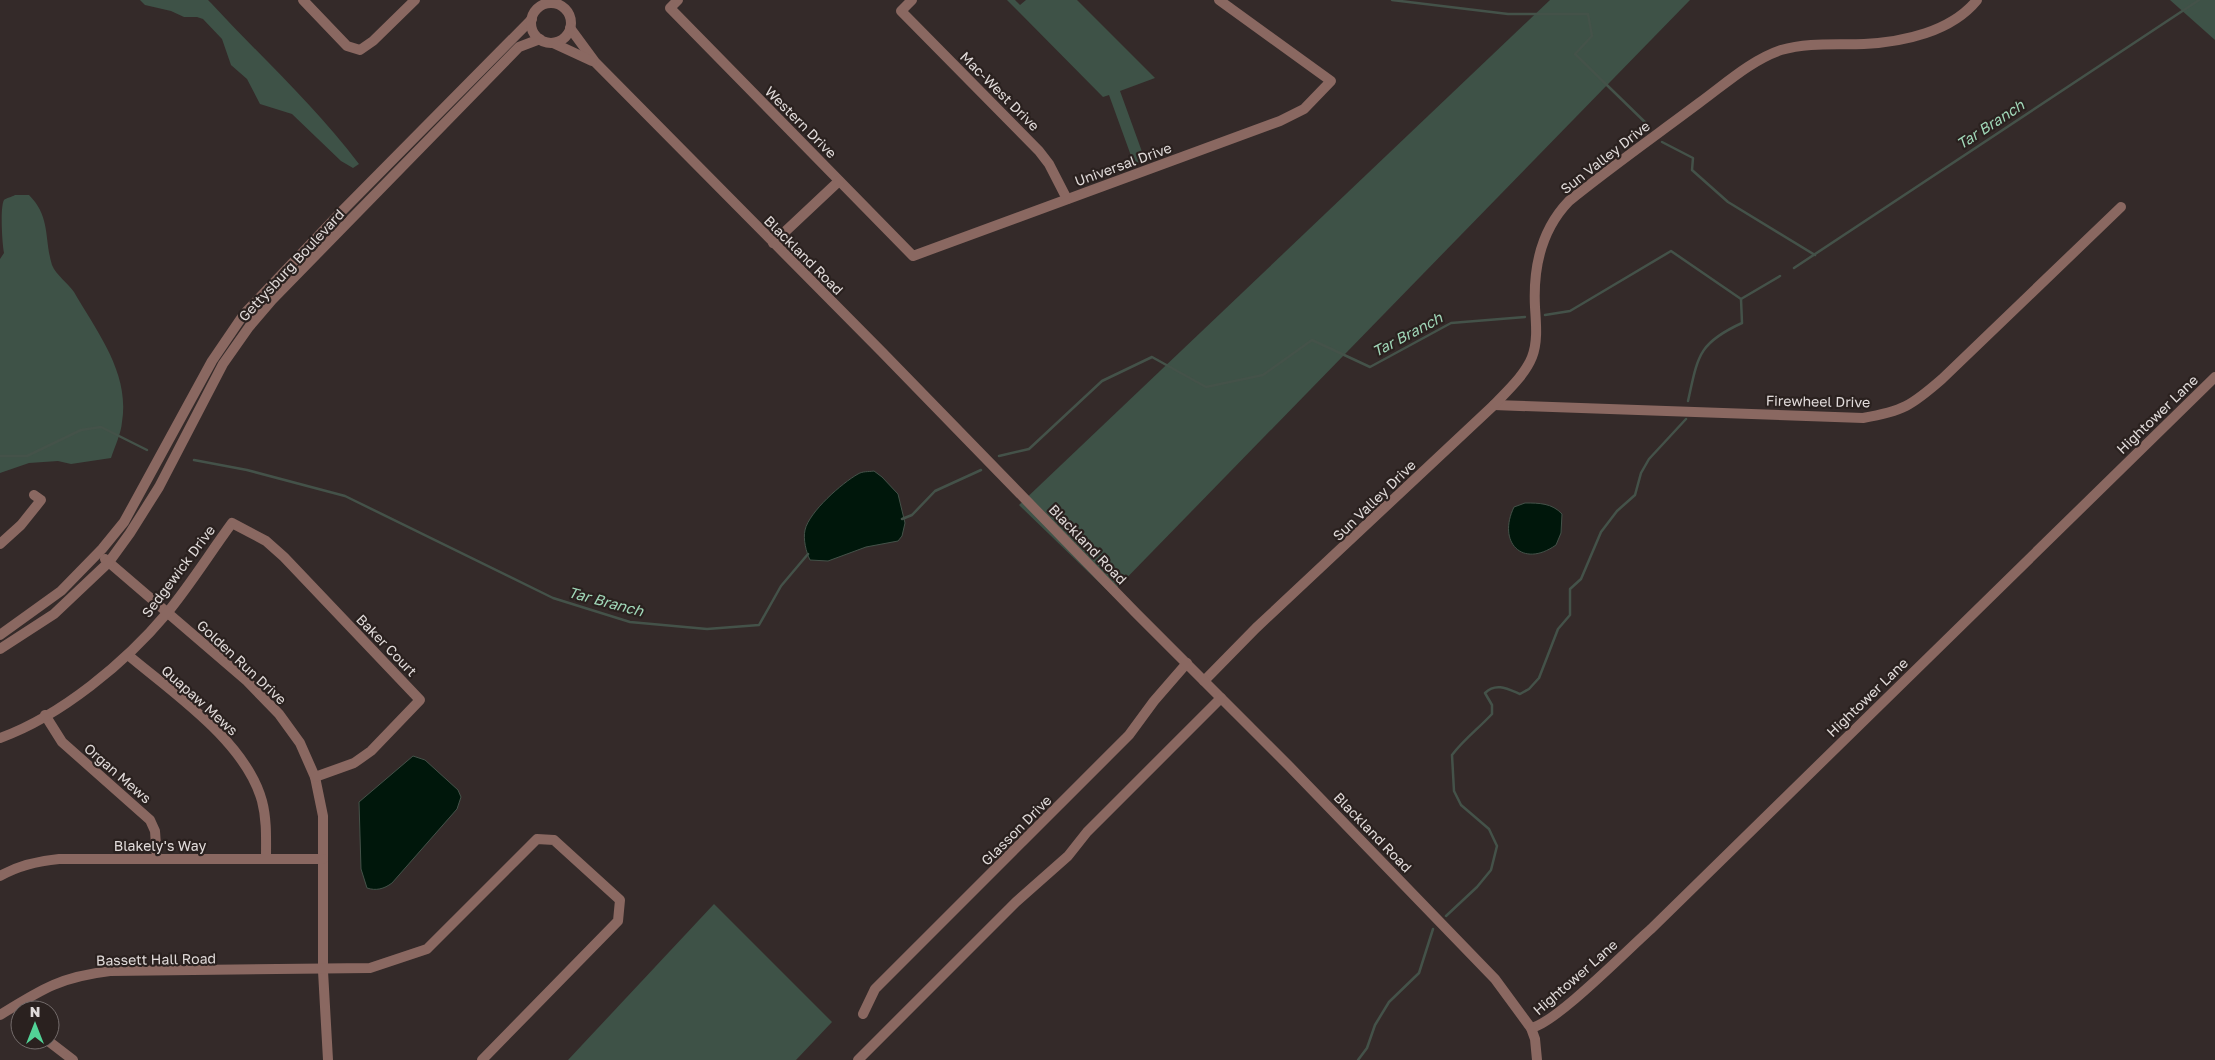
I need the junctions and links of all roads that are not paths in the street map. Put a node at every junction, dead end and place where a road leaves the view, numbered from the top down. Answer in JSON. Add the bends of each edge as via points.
{"nodes":[{"id":1,"x":303,"y":0,"type":"edge"},
{"id":2,"x":415,"y":0,"type":"edge"},
{"id":3,"x":571,"y":0,"type":"edge"},
{"id":4,"x":678,"y":0,"type":"edge"},
{"id":5,"x":912,"y":0,"type":"edge"},
{"id":6,"x":1219,"y":0,"type":"edge"},
{"id":7,"x":1977,"y":0,"type":"edge"},
{"id":8,"x":556,"y":2,"type":"edge"},
{"id":9,"x":569,"y":15,"type":"junction"},
{"id":10,"x":532,"y":19,"type":"junction"},
{"id":11,"x":570,"y":28,"type":"junction"},
{"id":12,"x":540,"y":39,"type":"junction"},
{"id":13,"x":553,"y":43,"type":"junction"},
{"id":14,"x":595,"y":62,"type":"junction"},
{"id":15,"x":840,"y":180,"type":"junction"},
{"id":16,"x":1067,"y":199,"type":"junction"},
{"id":17,"x":2121,"y":207,"type":"dead end"},
{"id":18,"x":332,"y":222,"type":"junction"},
{"id":19,"x":341,"y":231,"type":"junction"},
{"id":20,"x":773,"y":243,"type":"junction"},
{"id":21,"x":914,"y":256,"type":"joint"},
{"id":22,"x":282,"y":273,"type":"junction"},
{"id":23,"x":291,"y":281,"type":"junction"},
{"id":24,"x":2215,"y":376,"type":"edge"},
{"id":25,"x":194,"y":394,"type":"junction"},
{"id":26,"x":205,"y":398,"type":"junction"},
{"id":27,"x":1494,"y":405,"type":"junction"},
{"id":28,"x":34,"y":494,"type":"dead end"},
{"id":29,"x":232,"y":523,"type":"joint"},
{"id":30,"x":0,"y":544,"type":"edge"},
{"id":31,"x":98,"y":554,"type":"junction"},
{"id":32,"x":108,"y":562,"type":"junction"},
{"id":33,"x":167,"y":612,"type":"junction"},
{"id":34,"x":0,"y":635,"type":"edge"},
{"id":35,"x":0,"y":649,"type":"edge"},
{"id":36,"x":128,"y":654,"type":"junction"},
{"id":37,"x":1187,"y":663,"type":"junction"},
{"id":38,"x":1204,"y":681,"type":"junction"},
{"id":39,"x":1222,"y":698,"type":"junction"},
{"id":40,"x":45,"y":715,"type":"junction"},
{"id":41,"x":0,"y":738,"type":"edge"},
{"id":42,"x":315,"y":777,"type":"junction"},
{"id":43,"x":266,"y":858,"type":"junction"},
{"id":44,"x":157,"y":859,"type":"junction"},
{"id":45,"x":323,"y":859,"type":"junction"},
{"id":46,"x":0,"y":876,"type":"edge"},
{"id":47,"x":323,"y":971,"type":"junction"},
{"id":48,"x":28,"y":1000,"type":"edge"},
{"id":49,"x":863,"y":1014,"type":"dead end"},
{"id":50,"x":1531,"y":1028,"type":"junction"},
{"id":51,"x":60,"y":1050,"type":"edge"},
{"id":52,"x":72,"y":1060,"type":"edge"},
{"id":53,"x":328,"y":1060,"type":"edge"},
{"id":54,"x":482,"y":1060,"type":"edge"},
{"id":55,"x":858,"y":1060,"type":"edge"},
{"id":56,"x":1537,"y":1060,"type":"edge"}],
"edges":[{"from":1,"to":2,"type":"street","via":[[347,46],[360,50]]},
{"from":3,"to":9,"type":"street"},
{"from":4,"to":15,"type":"street","name":"Western Drive","via":[[670,8]]},
{"from":5,"to":16,"type":"street","name":"Mac-West Drive","via":[[901,11],[1039,151],[1050,164]]},
{"from":6,"to":16,"type":"street","name":"Universal Drive","via":[[1331,81],[1304,109],[1280,121]]},
{"from":7,"to":27,"type":"street","name":"Sun Valley Drive","via":[[1949,23],[1919,36],[1889,42],[1811,45],[1779,51],[1724,84],[1569,201],[1551,224],[1541,247],[1534,288],[1535,340],[1532,357],[1519,378]]},
{"from":8,"to":9,"type":"street"},
{"from":8,"to":10,"type":"street","via":[[539,8]]},
{"from":9,"to":11,"type":"street"},
{"from":10,"to":12,"type":"street","via":[[534,32]]},
{"from":10,"to":18,"type":"street","name":"Gettysburg Boulevard"},
{"from":11,"to":13,"type":"street","via":[[566,36]]},
{"from":11,"to":14,"type":"street","name":"Blackland Road"},
{"from":12,"to":13,"type":"street"},
{"from":12,"to":19,"type":"street","name":"Gettysburg Boulevard","via":[[519,47]]},
{"from":13,"to":14,"type":"street","name":"Blackland Road"},
{"from":14,"to":20,"type":"street","name":"Blackland Road"},
{"from":15,"to":20,"type":"street"},
{"from":15,"to":21,"type":"street","name":"Western Drive"},
{"from":16,"to":21,"type":"street","name":"Universal Drive"},
{"from":17,"to":27,"type":"street","name":"Firewheel Drive","via":[[1942,379],[1912,404],[1891,413],[1863,418]]},
{"from":18,"to":19,"type":"street"},
{"from":18,"to":22,"type":"street","name":"Gettysburg Boulevard"},
{"from":19,"to":23,"type":"street","name":"Gettysburg Boulevard"},
{"from":20,"to":37,"type":"street","name":"Blackland Road"},
{"from":22,"to":23,"type":"street"},
{"from":22,"to":25,"type":"street","name":"Gettysburg Boulevard","via":[[244,314]]},
{"from":23,"to":26,"type":"street","name":"Gettysburg Boulevard","via":[[249,327],[223,364]]},
{"from":24,"to":50,"type":"street","name":"Hightower Lane","via":[[1657,922],[1566,1006],[1541,1026]]},
{"from":25,"to":26,"type":"street"},
{"from":25,"to":31,"type":"street","name":"Gettysburg Boulevard","via":[[124,522]]},
{"from":26,"to":32,"type":"street","name":"Gettysburg Boulevard","via":[[159,487]]},
{"from":27,"to":38,"type":"street","name":"Sun Valley Drive","via":[[1256,628]]},
{"from":28,"to":30,"type":"street","via":[[41,500]]},
{"from":29,"to":33,"type":"street","name":"Sedgewick Drive"},
{"from":29,"to":42,"type":"street","name":"Baker Court","via":[[266,541],[284,557],[420,700],[371,751],[354,763]]},
{"from":31,"to":32,"type":"street","name":"Golden Run Drive"},
{"from":31,"to":34,"type":"street","name":"Gettysburg Boulevard","via":[[61,591]]},
{"from":32,"to":33,"type":"street","name":"Golden Run Drive"},
{"from":32,"to":35,"type":"street","name":"Gettysburg Boulevard","via":[[54,614]]},
{"from":33,"to":36,"type":"street","name":"Sedgewick Drive"},
{"from":33,"to":42,"type":"street","name":"Golden Run Drive","via":[[280,714],[300,743]]},
{"from":36,"to":40,"type":"street","name":"Sedgewick Drive","via":[[86,688]]},
{"from":36,"to":43,"type":"street","name":"Quapaw Mews","via":[[219,733],[238,754],[252,775],[262,801]]},
{"from":37,"to":38,"type":"street","name":"Blackland Road"},
{"from":37,"to":49,"type":"street","name":"Glasson Drive","via":[[1129,735],[875,989]]},
{"from":38,"to":39,"type":"street","name":"Blackland Road"},
{"from":39,"to":50,"type":"street","name":"Blackland Road","via":[[1495,979]]},
{"from":39,"to":55,"type":"street","via":[[1087,832],[1068,856],[1016,902]]},
{"from":40,"to":41,"type":"street","name":"Sedgewick Drive"},
{"from":40,"to":44,"type":"street","name":"Organ Mews","via":[[62,742],[150,820],[155,831]]},
{"from":42,"to":45,"type":"street","name":"Golden Run Drive","via":[[323,816]]},
{"from":43,"to":44,"type":"street","name":"Blakely's Way"},
{"from":43,"to":45,"type":"street","name":"Blakely's Way"},
{"from":44,"to":46,"type":"street","name":"Blakely's Way","via":[[37,861]]},
{"from":45,"to":47,"type":"street","name":"Golden Run Drive"},
{"from":47,"to":48,"type":"street","name":"Bassett Hall Road","via":[[94,973],[66,979],[42,989]]},
{"from":47,"to":53,"type":"street","name":"Golden Run Drive"},
{"from":47,"to":54,"type":"street","name":"Bassett Hall Road","via":[[370,968],[427,949],[538,839],[554,840],[620,900],[618,920]]},
{"from":50,"to":56,"type":"street","name":"Blackland Road"},
{"from":51,"to":52,"type":"street"}]}
